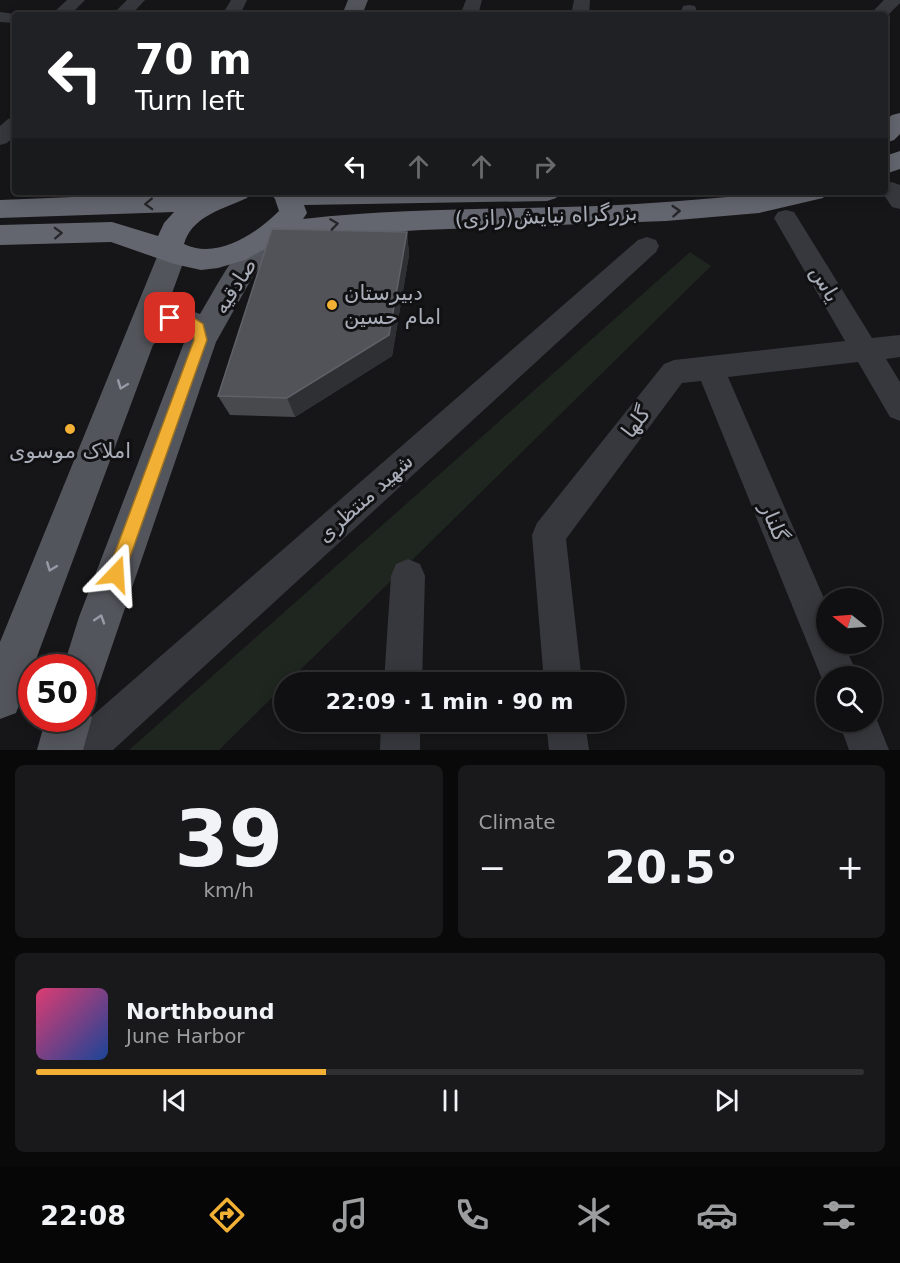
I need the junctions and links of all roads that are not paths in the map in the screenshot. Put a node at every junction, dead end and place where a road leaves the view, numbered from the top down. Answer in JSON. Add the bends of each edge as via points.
{"nodes":[{"id":1,"x":77,"y":0,"type":"edge"},
{"id":2,"x":137,"y":0,"type":"edge"},
{"id":3,"x":894,"y":0,"type":"edge"},
{"id":4,"x":63,"y":12,"type":"edge"},
{"id":5,"x":124,"y":12,"type":"edge"},
{"id":6,"x":881,"y":12,"type":"edge"},
{"id":7,"x":900,"y":120,"type":"edge"},
{"id":8,"x":12,"y":126,"type":"edge"},
{"id":9,"x":888,"y":132,"type":"edge"},
{"id":10,"x":0,"y":138,"type":"edge"},
{"id":11,"x":224,"y":195,"type":"edge"},
{"id":12,"x":229,"y":195,"type":"edge"},
{"id":13,"x":288,"y":195,"type":"edge"},
{"id":14,"x":794,"y":195,"type":"edge"},
{"id":15,"x":0,"y":209,"type":"edge"},
{"id":16,"x":786,"y":218,"type":"dead end"},
{"id":17,"x":0,"y":235,"type":"edge"},
{"id":18,"x":272,"y":235,"type":"junction"},
{"id":19,"x":647,"y":246,"type":"dead end"},
{"id":20,"x":170,"y":251,"type":"junction"},
{"id":21,"x":140,"y":338,"type":"junction"},
{"id":22,"x":201,"y":340,"type":"junction"},
{"id":23,"x":900,"y":346,"type":"edge"},
{"id":24,"x":864,"y":350,"type":"junction"},
{"id":25,"x":710,"y":368,"type":"junction"},
{"id":26,"x":900,"y":408,"type":"edge"},
{"id":27,"x":408,"y":576,"type":"dead end"},
{"id":28,"x":89,"y":654,"type":"edge"},
{"id":29,"x":835,"y":666,"type":"edge"},
{"id":30,"x":403,"y":672,"type":"edge"},
{"id":31,"x":562,"y":672,"type":"edge"},
{"id":32,"x":0,"y":697,"type":"edge"},
{"id":33,"x":65,"y":732,"type":"edge"},
{"id":34,"x":401,"y":732,"type":"edge"},
{"id":35,"x":567,"y":732,"type":"edge"},
{"id":36,"x":862,"y":732,"type":"edge"},
{"id":37,"x":60,"y":750,"type":"edge"},
{"id":38,"x":83,"y":750,"type":"edge"},
{"id":39,"x":400,"y":750,"type":"edge"},
{"id":40,"x":569,"y":750,"type":"edge"},
{"id":41,"x":869,"y":750,"type":"edge"}],
"edges":[{"from":1,"to":4,"type":"street"},
{"from":2,"to":5,"type":"street"},
{"from":3,"to":6,"type":"street"},
{"from":7,"to":9,"type":"highway"},
{"from":8,"to":10,"type":"street"},
{"from":11,"to":15,"type":"highway","one_way":true,"via":[[193,202]]},
{"from":12,"to":20,"type":"highway","via":[[188,214],[174,230]]},
{"from":13,"to":18,"type":"highway","via":[[293,213]]},
{"from":18,"to":14,"type":"highway","name":"بزرگراه نیایش(رازی)","one_way":true,"via":[[344,223],[710,208]]},
{"from":16,"to":24,"type":"street","name":"یاس"},
{"from":17,"to":20,"type":"highway","one_way":true,"via":[[112,232]]},
{"from":18,"to":20,"type":"highway","via":[[241,251],[209,260],[182,258]]},
{"from":18,"to":22,"type":"main road","name":"صادقیه","via":[[243,268]]},
{"from":19,"to":38,"type":"street","name":"شهید منتظری"},
{"from":20,"to":21,"type":"main road"},
{"from":21,"to":22,"type":"main road","via":[[156,322],[170,318],[186,320],[199,328]]},
{"from":21,"to":32,"type":"main road","one_way":true},
{"from":28,"to":22,"type":"main road","name":"صادقیه","one_way":true},
{"from":23,"to":24,"type":"street","name":"گلها"},
{"from":24,"to":25,"type":"street","name":"گلها"},
{"from":24,"to":26,"type":"street","name":"یاس"},
{"from":25,"to":29,"type":"street","name":"گلنار"},
{"from":25,"to":31,"type":"street","name":"گلها","via":[[674,372],[549,535]]},
{"from":27,"to":30,"type":"street"},
{"from":33,"to":37,"type":"main road"},
{"from":34,"to":39,"type":"street"},
{"from":35,"to":40,"type":"street"},
{"from":36,"to":41,"type":"street"}]}
